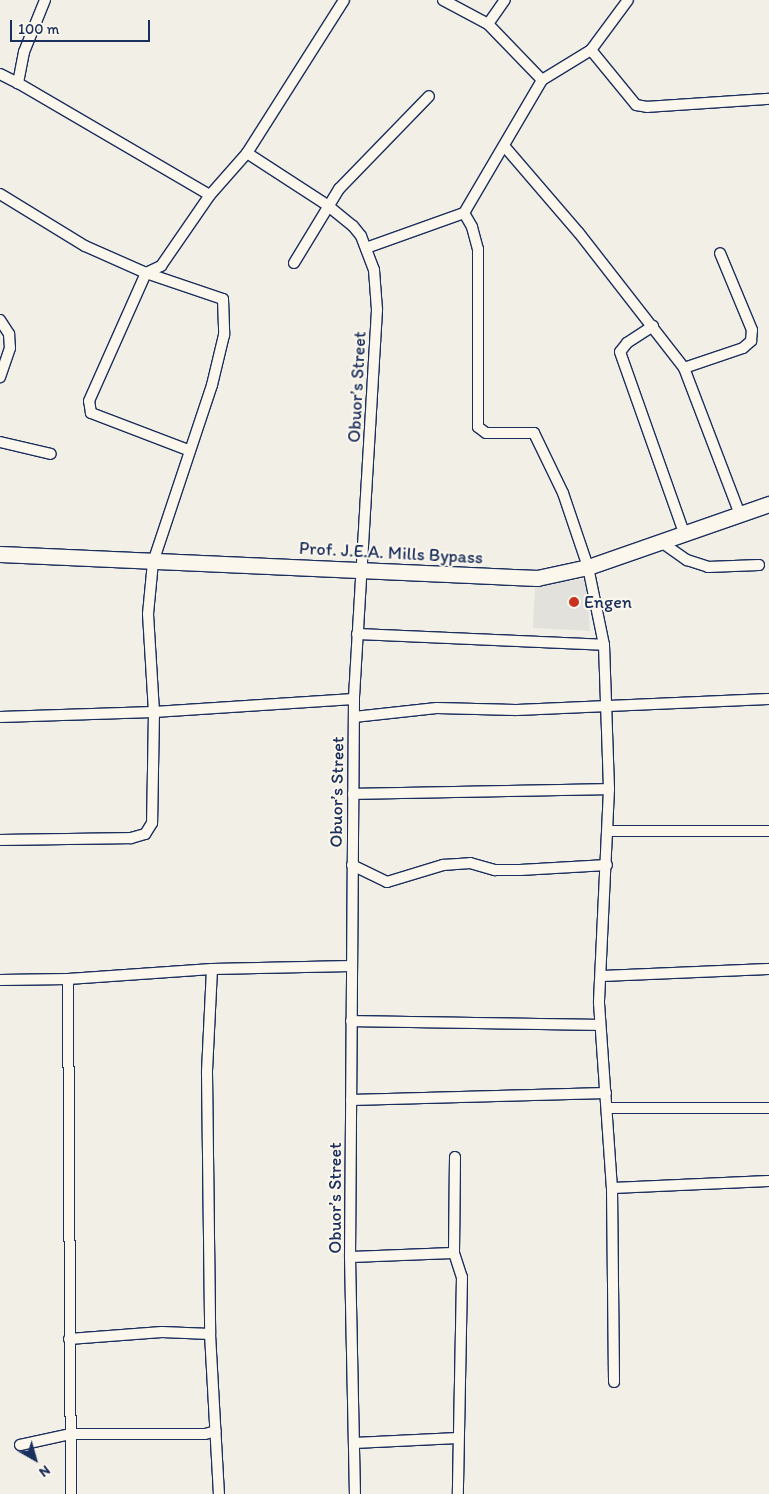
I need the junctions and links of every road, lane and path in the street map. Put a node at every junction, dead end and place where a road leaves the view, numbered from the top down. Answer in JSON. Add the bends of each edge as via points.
{"nodes":[{"id":1,"x":45,"y":0,"type":"edge"},
{"id":2,"x":344,"y":0,"type":"edge"},
{"id":3,"x":443,"y":0,"type":"edge"},
{"id":4,"x":505,"y":0,"type":"edge"},
{"id":5,"x":628,"y":0,"type":"edge"},
{"id":6,"x":488,"y":24,"type":"junction"},
{"id":7,"x":591,"y":50,"type":"junction"},
{"id":8,"x":0,"y":74,"type":"edge"},
{"id":9,"x":542,"y":80,"type":"junction"},
{"id":10,"x":18,"y":83,"type":"junction"},
{"id":11,"x":429,"y":96,"type":"dead end"},
{"id":12,"x":769,"y":98,"type":"edge"},
{"id":13,"x":505,"y":147,"type":"junction"},
{"id":14,"x":247,"y":153,"type":"junction"},
{"id":15,"x":0,"y":194,"type":"edge"},
{"id":16,"x":210,"y":195,"type":"junction"},
{"id":17,"x":327,"y":204,"type":"junction"},
{"id":18,"x":464,"y":213,"type":"junction"},
{"id":19,"x":366,"y":248,"type":"junction"},
{"id":20,"x":720,"y":253,"type":"dead end"},
{"id":21,"x":294,"y":263,"type":"dead end"},
{"id":22,"x":146,"y":273,"type":"junction"},
{"id":23,"x":0,"y":320,"type":"edge"},
{"id":24,"x":653,"y":326,"type":"junction"},
{"id":25,"x":684,"y":368,"type":"junction"},
{"id":26,"x":0,"y":377,"type":"edge"},
{"id":27,"x":0,"y":442,"type":"edge"},
{"id":28,"x":188,"y":450,"type":"junction"},
{"id":29,"x":51,"y":454,"type":"dead end"},
{"id":30,"x":769,"y":504,"type":"edge"},
{"id":31,"x":740,"y":515,"type":"junction"},
{"id":32,"x":685,"y":536,"type":"junction"},
{"id":33,"x":661,"y":542,"type":"junction"},
{"id":34,"x":0,"y":554,"type":"edge"},
{"id":35,"x":153,"y":562,"type":"junction"},
{"id":36,"x":759,"y":565,"type":"dead end"},
{"id":37,"x":588,"y":567,"type":"junction"},
{"id":38,"x":361,"y":570,"type":"junction"},
{"id":39,"x":357,"y":634,"type":"junction"},
{"id":40,"x":604,"y":645,"type":"junction"},
{"id":41,"x":354,"y":699,"type":"junction"},
{"id":42,"x":769,"y":699,"type":"edge"},
{"id":43,"x":606,"y":706,"type":"junction"},
{"id":44,"x":154,"y":712,"type":"junction"},
{"id":45,"x":0,"y":717,"type":"edge"},
{"id":46,"x":354,"y":717,"type":"junction"},
{"id":47,"x":609,"y":790,"type":"junction"},
{"id":48,"x":353,"y":794,"type":"junction"},
{"id":49,"x":608,"y":831,"type":"junction"},
{"id":50,"x":769,"y":831,"type":"edge"},
{"id":51,"x":0,"y":840,"type":"edge"},
{"id":52,"x":352,"y":864,"type":"junction"},
{"id":53,"x":607,"y":865,"type":"junction"},
{"id":54,"x":351,"y":966,"type":"junction"},
{"id":55,"x":212,"y":969,"type":"junction"},
{"id":56,"x":769,"y":969,"type":"edge"},
{"id":57,"x":601,"y":976,"type":"junction"},
{"id":58,"x":68,"y":979,"type":"junction"},
{"id":59,"x":0,"y":980,"type":"edge"},
{"id":60,"x":351,"y":1021,"type":"junction"},
{"id":61,"x":600,"y":1025,"type":"junction"},
{"id":62,"x":606,"y":1093,"type":"junction"},
{"id":63,"x":351,"y":1100,"type":"junction"},
{"id":64,"x":609,"y":1108,"type":"junction"},
{"id":65,"x":769,"y":1108,"type":"edge"},
{"id":66,"x":455,"y":1157,"type":"dead end"},
{"id":67,"x":769,"y":1181,"type":"edge"},
{"id":68,"x":612,"y":1188,"type":"junction"},
{"id":69,"x":454,"y":1253,"type":"junction"},
{"id":70,"x":350,"y":1257,"type":"junction"},
{"id":71,"x":210,"y":1334,"type":"junction"},
{"id":72,"x":69,"y":1338,"type":"junction"},
{"id":73,"x":614,"y":1382,"type":"dead end"},
{"id":74,"x":216,"y":1431,"type":"junction"},
{"id":75,"x":70,"y":1434,"type":"junction"},
{"id":76,"x":458,"y":1438,"type":"junction"},
{"id":77,"x":354,"y":1443,"type":"junction"},
{"id":78,"x":20,"y":1445,"type":"dead end"},
{"id":79,"x":71,"y":1494,"type":"edge"},
{"id":80,"x":219,"y":1494,"type":"edge"},
{"id":81,"x":355,"y":1494,"type":"edge"},
{"id":82,"x":458,"y":1494,"type":"edge"}],
"edges":[{"from":1,"to":10,"type":"street","via":[[24,52]]},
{"from":2,"to":14,"type":"street"},
{"from":3,"to":6,"type":"street"},
{"from":4,"to":6,"type":"street"},
{"from":5,"to":7,"type":"street"},
{"from":6,"to":9,"type":"street"},
{"from":7,"to":9,"type":"street"},
{"from":7,"to":12,"type":"street","via":[[636,105],[647,107]]},
{"from":8,"to":10,"type":"street"},
{"from":9,"to":13,"type":"street"},
{"from":10,"to":16,"type":"street"},
{"from":11,"to":17,"type":"street"},
{"from":13,"to":18,"type":"street"},
{"from":13,"to":24,"type":"street"},
{"from":14,"to":16,"type":"street"},
{"from":14,"to":17,"type":"street","name":"Obuor’s Street"},
{"from":15,"to":22,"type":"street","via":[[85,246]]},
{"from":16,"to":22,"type":"street","via":[[161,266]]},
{"from":17,"to":19,"type":"street","name":"Obuor’s Street","via":[[353,226]]},
{"from":17,"to":21,"type":"street"},
{"from":18,"to":19,"type":"street"},
{"from":18,"to":37,"type":"street","via":[[478,249],[478,427],[486,433],[534,433],[563,493]]},
{"from":19,"to":38,"type":"street","name":"Obuor’s Street","via":[[374,270],[378,310]]},
{"from":20,"to":25,"type":"street","via":[[752,330],[751,341],[743,348]]},
{"from":22,"to":28,"type":"street","via":[[217,296],[224,304],[224,335],[212,385]]},
{"from":22,"to":28,"type":"street","via":[[89,401],[91,414]]},
{"from":23,"to":26,"type":"street","via":[[10,341]]},
{"from":24,"to":25,"type":"street"},
{"from":24,"to":32,"type":"street","via":[[626,343],[620,352]]},
{"from":25,"to":31,"type":"street"},
{"from":27,"to":29,"type":"street"},
{"from":28,"to":35,"type":"street"},
{"from":30,"to":31,"type":"street","name":"Prof. J.E.A. Mills Bypass"},
{"from":31,"to":32,"type":"street","name":"Prof. J.E.A. Mills Bypass"},
{"from":32,"to":33,"type":"street","name":"Prof. J.E.A. Mills Bypass"},
{"from":33,"to":36,"type":"street","via":[[687,560],[708,566]]},
{"from":33,"to":37,"type":"street","name":"Prof. J.E.A. Mills Bypass"},
{"from":34,"to":35,"type":"street","name":"Prof. J.E.A. Mills Bypass"},
{"from":35,"to":38,"type":"street","name":"Prof. J.E.A. Mills Bypass"},
{"from":35,"to":44,"type":"street","via":[[148,614]]},
{"from":37,"to":38,"type":"street","name":"Prof. J.E.A. Mills Bypass","via":[[537,578]]},
{"from":37,"to":40,"type":"street"},
{"from":38,"to":39,"type":"street","name":"Obuor’s Street"},
{"from":39,"to":40,"type":"street"},
{"from":39,"to":41,"type":"street","name":"Obuor’s Street"},
{"from":40,"to":43,"type":"street"},
{"from":41,"to":44,"type":"street"},
{"from":41,"to":46,"type":"street","name":"Obuor’s Street"},
{"from":42,"to":43,"type":"street"},
{"from":43,"to":46,"type":"street","via":[[516,710],[437,708]]},
{"from":43,"to":47,"type":"street"},
{"from":44,"to":45,"type":"street"},
{"from":44,"to":51,"type":"street","via":[[152,823],[145,834],[131,838]]},
{"from":46,"to":48,"type":"street","name":"Obuor’s Street"},
{"from":47,"to":48,"type":"street"},
{"from":47,"to":49,"type":"street"},
{"from":48,"to":52,"type":"street","name":"Obuor’s Street"},
{"from":49,"to":50,"type":"street"},
{"from":49,"to":53,"type":"street"},
{"from":52,"to":53,"type":"street","via":[[386,882],[443,865],[470,863],[495,870],[520,870]]},
{"from":52,"to":54,"type":"street","name":"Obuor’s Street"},
{"from":53,"to":57,"type":"street"},
{"from":54,"to":55,"type":"street"},
{"from":54,"to":60,"type":"street","name":"Obuor’s Street"},
{"from":55,"to":58,"type":"street"},
{"from":55,"to":71,"type":"street","via":[[207,1073]]},
{"from":56,"to":57,"type":"street"},
{"from":57,"to":61,"type":"street"},
{"from":58,"to":59,"type":"street"},
{"from":58,"to":72,"type":"street"},
{"from":60,"to":61,"type":"street"},
{"from":60,"to":63,"type":"street","name":"Obuor’s Street"},
{"from":61,"to":62,"type":"street"},
{"from":62,"to":63,"type":"street"},
{"from":62,"to":64,"type":"street"},
{"from":63,"to":70,"type":"street","name":"Obuor’s Street"},
{"from":64,"to":65,"type":"street"},
{"from":64,"to":68,"type":"street"},
{"from":66,"to":69,"type":"street"},
{"from":67,"to":68,"type":"street"},
{"from":68,"to":73,"type":"street"},
{"from":69,"to":70,"type":"street"},
{"from":69,"to":76,"type":"street","via":[[462,1277]]},
{"from":70,"to":77,"type":"street","name":"Obuor’s Street"},
{"from":71,"to":72,"type":"street","via":[[162,1332]]},
{"from":71,"to":74,"type":"street"},
{"from":72,"to":75,"type":"street"},
{"from":74,"to":75,"type":"street","via":[[205,1434]]},
{"from":74,"to":80,"type":"street"},
{"from":75,"to":78,"type":"street"},
{"from":75,"to":79,"type":"street"},
{"from":76,"to":77,"type":"street"},
{"from":76,"to":82,"type":"street"},
{"from":77,"to":81,"type":"street","name":"Obuor’s Street"}]}
